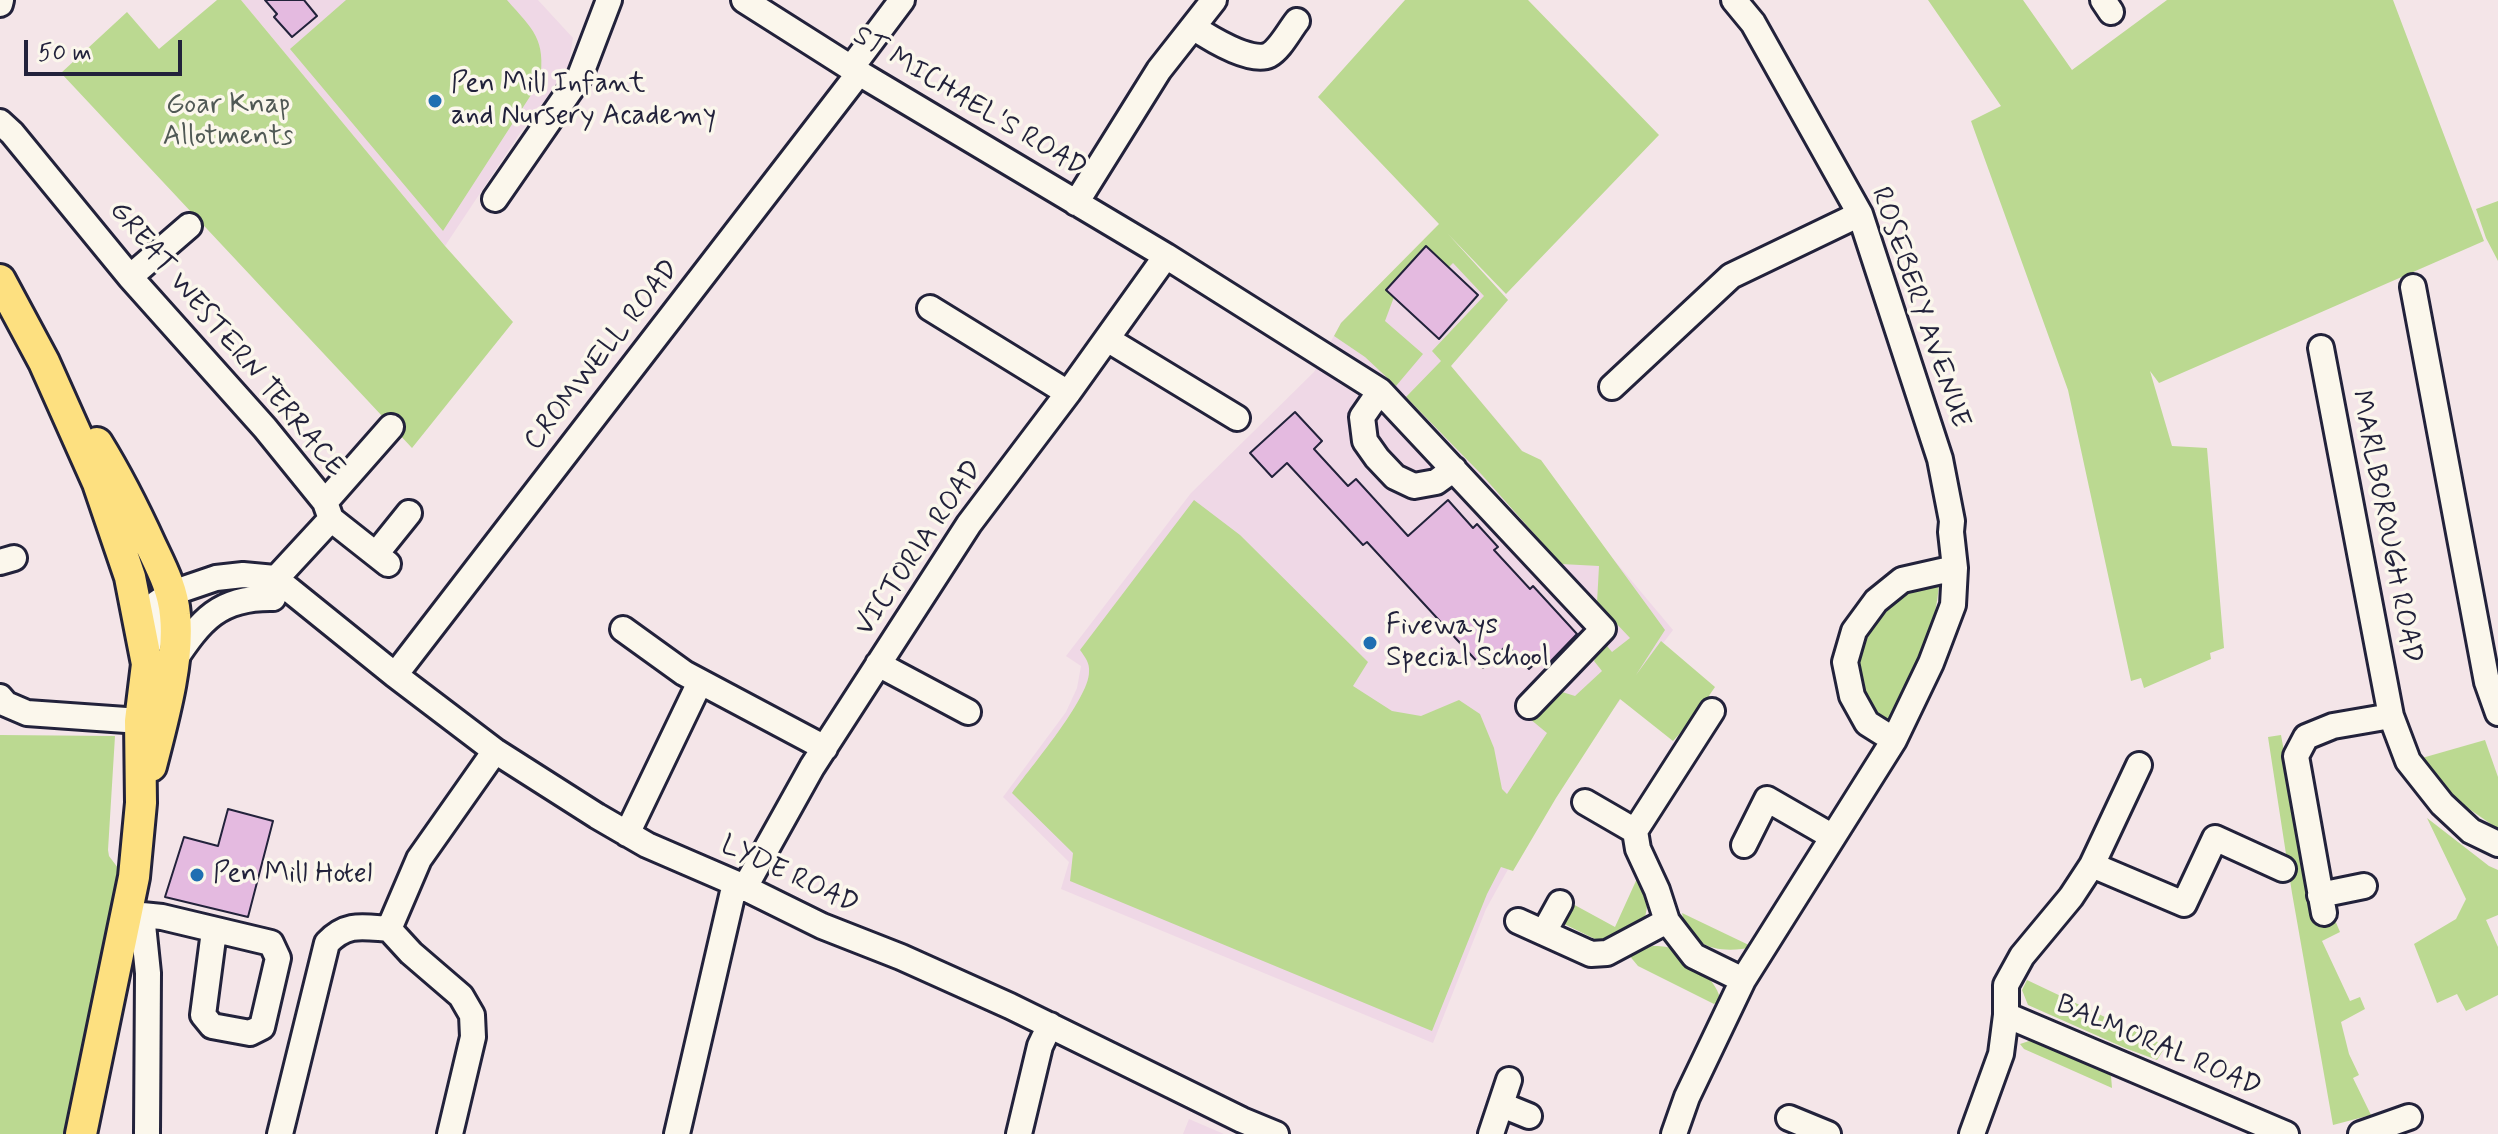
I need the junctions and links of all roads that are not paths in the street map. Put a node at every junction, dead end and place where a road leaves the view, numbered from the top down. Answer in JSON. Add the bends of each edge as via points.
{"nodes":[{"id":1,"x":609,"y":0,"type":"edge"},
{"id":2,"x":744,"y":0,"type":"edge"},
{"id":3,"x":902,"y":0,"type":"edge"},
{"id":4,"x":1214,"y":0,"type":"edge"},
{"id":5,"x":1734,"y":0,"type":"edge"},
{"id":6,"x":1297,"y":21,"type":"dead end"},
{"id":7,"x":1193,"y":27,"type":"junction"},
{"id":8,"x":855,"y":70,"type":"junction"},
{"id":9,"x":0,"y":122,"type":"edge"},
{"id":10,"x":495,"y":199,"type":"dead end"},
{"id":11,"x":1076,"y":203,"type":"junction"},
{"id":12,"x":1860,"y":214,"type":"junction"},
{"id":13,"x":189,"y":226,"type":"dead end"},
{"id":14,"x":1166,"y":256,"type":"junction"},
{"id":15,"x":130,"y":277,"type":"junction"},
{"id":16,"x":0,"y":280,"type":"edge"},
{"id":17,"x":2413,"y":287,"type":"dead end"},
{"id":18,"x":930,"y":308,"type":"dead end"},
{"id":19,"x":1107,"y":339,"type":"junction"},
{"id":20,"x":2321,"y":348,"type":"dead end"},
{"id":21,"x":44,"y":362,"type":"junction"},
{"id":22,"x":1612,"y":387,"type":"dead end"},
{"id":23,"x":1380,"y":391,"type":"junction"},
{"id":24,"x":1068,"y":393,"type":"junction"},
{"id":25,"x":1237,"y":418,"type":"dead end"},
{"id":26,"x":391,"y":427,"type":"dead end"},
{"id":27,"x":1454,"y":469,"type":"junction"},
{"id":28,"x":328,"y":511,"type":"junction"},
{"id":29,"x":409,"y":513,"type":"dead end"},
{"id":30,"x":1955,"y":568,"type":"junction"},
{"id":31,"x":130,"y":577,"type":"junction"},
{"id":32,"x":275,"y":578,"type":"junction"},
{"id":33,"x":258,"y":598,"type":"junction"},
{"id":34,"x":168,"y":606,"type":"junction"},
{"id":35,"x":313,"y":610,"type":"junction"},
{"id":36,"x":208,"y":617,"type":"junction"},
{"id":37,"x":623,"y":629,"type":"dead end"},
{"id":38,"x":160,"y":663,"type":"junction"},
{"id":39,"x":878,"y":664,"type":"junction"},
{"id":40,"x":395,"y":675,"type":"junction"},
{"id":41,"x":700,"y":682,"type":"junction"},
{"id":42,"x":0,"y":697,"type":"edge"},
{"id":43,"x":1529,"y":706,"type":"dead end"},
{"id":44,"x":1712,"y":711,"type":"dead end"},
{"id":45,"x":968,"y":712,"type":"dead end"},
{"id":46,"x":2498,"y":713,"type":"edge"},
{"id":47,"x":2391,"y":716,"type":"junction"},
{"id":48,"x":140,"y":721,"type":"junction"},
{"id":49,"x":1894,"y":740,"type":"junction"},
{"id":50,"x":825,"y":748,"type":"junction"},
{"id":51,"x":495,"y":751,"type":"junction"},
{"id":52,"x":2139,"y":765,"type":"dead end"},
{"id":53,"x":1585,"y":802,"type":"dead end"},
{"id":54,"x":141,"y":803,"type":"junction"},
{"id":55,"x":1635,"y":831,"type":"junction"},
{"id":56,"x":627,"y":834,"type":"junction"},
{"id":57,"x":1833,"y":837,"type":"junction"},
{"id":58,"x":2498,"y":844,"type":"edge"},
{"id":59,"x":1744,"y":845,"type":"dead end"},
{"id":60,"x":2092,"y":865,"type":"junction"},
{"id":61,"x":2283,"y":869,"type":"dead end"},
{"id":62,"x":739,"y":886,"type":"junction"},
{"id":63,"x":2364,"y":886,"type":"dead end"},
{"id":64,"x":1560,"y":903,"type":"dead end"},
{"id":65,"x":135,"y":914,"type":"junction"},
{"id":66,"x":1518,"y":921,"type":"dead end"},
{"id":67,"x":1667,"y":921,"type":"junction"},
{"id":68,"x":389,"y":929,"type":"junction"},
{"id":69,"x":214,"y":931,"type":"dead end"},
{"id":70,"x":1544,"y":932,"type":"junction"},
{"id":71,"x":1743,"y":980,"type":"junction"},
{"id":72,"x":2006,"y":1015,"type":"junction"},
{"id":73,"x":1050,"y":1025,"type":"junction"},
{"id":74,"x":1509,"y":1080,"type":"dead end"},
{"id":75,"x":1502,"y":1105,"type":"junction"},
{"id":76,"x":1529,"y":1116,"type":"dead end"},
{"id":77,"x":2409,"y":1117,"type":"dead end"},
{"id":78,"x":1789,"y":1118,"type":"dead end"},
{"id":79,"x":1239,"y":1127,"type":"edge"},
{"id":80,"x":81,"y":1134,"type":"edge"},
{"id":81,"x":147,"y":1134,"type":"edge"},
{"id":82,"x":280,"y":1134,"type":"edge"},
{"id":83,"x":450,"y":1134,"type":"edge"},
{"id":84,"x":677,"y":1134,"type":"edge"},
{"id":85,"x":1019,"y":1134,"type":"edge"},
{"id":86,"x":1276,"y":1134,"type":"edge"},
{"id":87,"x":1491,"y":1134,"type":"edge"},
{"id":88,"x":1674,"y":1134,"type":"edge"},
{"id":89,"x":1828,"y":1134,"type":"edge"},
{"id":90,"x":1972,"y":1134,"type":"edge"},
{"id":91,"x":2286,"y":1134,"type":"edge"},
{"id":92,"x":2364,"y":1134,"type":"edge"}],
"edges":[{"from":1,"to":10,"type":"street","via":[[580,76]]},
{"from":2,"to":8,"type":"street","name":"ST MICHAEL'S ROAD"},
{"from":3,"to":8,"type":"street","name":"CROMWELL ROAD"},
{"from":4,"to":7,"type":"street"},
{"from":5,"to":12,"type":"street","name":"ROSEBERY AVENUE","via":[[1753,23]]},
{"from":6,"to":7,"type":"street","via":[[1271,54],[1262,57],[1237,51]]},
{"from":7,"to":11,"type":"street","via":[[1159,70]]},
{"from":8,"to":11,"type":"street","name":"ST MICHAEL'S ROAD"},
{"from":8,"to":40,"type":"street","name":"CROMWELL ROAD"},
{"from":9,"to":15,"type":"street","name":"GREAT WESTERN TERRACE"},
{"from":11,"to":14,"type":"street","name":"ST MICHAEL'S ROAD"},
{"from":12,"to":22,"type":"street","via":[[1731,276]]},
{"from":12,"to":30,"type":"street","name":"ROSEBERY AVENUE","via":[[1940,459]]},
{"from":13,"to":15,"type":"street"},
{"from":14,"to":19,"type":"street","name":"VICTORIA ROAD"},
{"from":14,"to":23,"type":"street","name":"ST MICHAEL'S ROAD"},
{"from":15,"to":28,"type":"street","name":"GREAT WESTERN TERRACE","via":[[265,428]]},
{"from":16,"to":21,"type":"main road"},
{"from":17,"to":46,"type":"street","via":[[2487,682]]},
{"from":18,"to":24,"type":"street"},
{"from":19,"to":24,"type":"street","name":"VICTORIA ROAD"},
{"from":19,"to":25,"type":"street"},
{"from":20,"to":47,"type":"street","name":"MARLBOROUGH ROAD"},
{"from":21,"to":31,"type":"main road","via":[[98,483]]},
{"from":21,"to":34,"type":"main road","via":[[126,491]]},
{"from":23,"to":27,"type":"street","name":"ST MICHAEL'S ROAD"},
{"from":23,"to":27,"type":"street","via":[[1362,417],[1365,441],[1395,477],[1414,486],[1436,482]]},
{"from":24,"to":39,"type":"street","name":"VICTORIA ROAD","via":[[969,524]]},
{"from":26,"to":28,"type":"street"},
{"from":27,"to":43,"type":"street","name":"ST MICHAEL'S ROAD","via":[[1603,629]]},
{"from":28,"to":29,"type":"street","via":[[382,559]]},
{"from":28,"to":32,"type":"street","name":"GREAT WESTERN TERRACE"},
{"from":30,"to":49,"type":"street","name":"ROSEBERY AVENUE","via":[[1953,605]]},
{"from":30,"to":49,"type":"street","via":[[1902,580],[1876,601],[1854,631],[1845,662],[1852,696],[1867,723]]},
{"from":31,"to":34,"type":"street"},
{"from":31,"to":38,"type":"main road"},
{"from":32,"to":33,"type":"street","name":"GREAT WESTERN TERRACE"},
{"from":32,"to":34,"type":"street","via":[[216,578]]},
{"from":32,"to":35,"type":"street","name":"LYDE ROAD"},
{"from":33,"to":35,"type":"street","name":"LYDE ROAD"},
{"from":33,"to":36,"type":"street","name":"LYDE ROAD","via":[[239,600]]},
{"from":34,"to":36,"type":"street","name":"LYDE ROAD","via":[[198,620]]},
{"from":34,"to":38,"type":"main road"},
{"from":35,"to":40,"type":"street","name":"LYDE ROAD"},
{"from":36,"to":38,"type":"street","name":"LYDE ROAD"},
{"from":37,"to":41,"type":"street"},
{"from":38,"to":48,"type":"main road"},
{"from":38,"to":54,"type":"main road","via":[[161,727]]},
{"from":39,"to":45,"type":"street"},
{"from":39,"to":50,"type":"street","name":"VICTORIA ROAD"},
{"from":40,"to":51,"type":"street","name":"LYDE ROAD"},
{"from":41,"to":50,"type":"street"},
{"from":41,"to":56,"type":"street"},
{"from":42,"to":48,"type":"street","via":[[27,713]]},
{"from":44,"to":55,"type":"street","via":[[1683,732]]},
{"from":47,"to":58,"type":"street","name":"MARLBOROUGH ROAD","via":[[2408,761],[2442,804],[2471,831]]},
{"from":47,"to":63,"type":"street","via":[[2333,726],[2306,737],[2296,756],[2322,904]]},
{"from":48,"to":54,"type":"main road"},
{"from":49,"to":57,"type":"street","name":"ROSEBERY AVENUE"},
{"from":50,"to":62,"type":"street","name":"VICTORIA ROAD"},
{"from":51,"to":56,"type":"street","name":"LYDE ROAD"},
{"from":51,"to":68,"type":"street","via":[[419,859]]},
{"from":52,"to":60,"type":"street"},
{"from":53,"to":55,"type":"street"},
{"from":54,"to":65,"type":"main road"},
{"from":55,"to":67,"type":"street"},
{"from":56,"to":62,"type":"street","name":"LYDE ROAD"},
{"from":57,"to":59,"type":"street","via":[[1771,790]]},
{"from":57,"to":71,"type":"street","name":"ROSEBERY AVENUE"},
{"from":60,"to":61,"type":"street","via":[[2184,904],[2215,838]]},
{"from":60,"to":72,"type":"street","via":[[2022,956],[2006,985]]},
{"from":62,"to":73,"type":"street","name":"LYDE ROAD"},
{"from":62,"to":84,"type":"street","name":"VICTORIA ROAD"},
{"from":64,"to":70,"type":"street"},
{"from":65,"to":69,"type":"street"},
{"from":65,"to":80,"type":"main road"},
{"from":65,"to":81,"type":"street","via":[[148,973]]},
{"from":66,"to":70,"type":"street"},
{"from":67,"to":70,"type":"street","via":[[1607,953],[1591,954]]},
{"from":67,"to":71,"type":"street","via":[[1694,956]]},
{"from":68,"to":82,"type":"street","via":[[353,927],[327,943]]},
{"from":68,"to":83,"type":"street","via":[[461,996],[472,1015],[473,1037]]},
{"from":71,"to":88,"type":"street","name":"ROSEBERY AVENUE"},
{"from":72,"to":90,"type":"street","via":[[2001,1054]]},
{"from":72,"to":91,"type":"street","name":"BALMORAL ROAD"},
{"from":73,"to":79,"type":"street","name":"LYDE ROAD"},
{"from":73,"to":85,"type":"street"},
{"from":74,"to":75,"type":"street"},
{"from":75,"to":76,"type":"street"},
{"from":75,"to":87,"type":"street"},
{"from":77,"to":92,"type":"street"},
{"from":78,"to":89,"type":"street"},
{"from":79,"to":86,"type":"street","name":"LYDE ROAD"}]}
